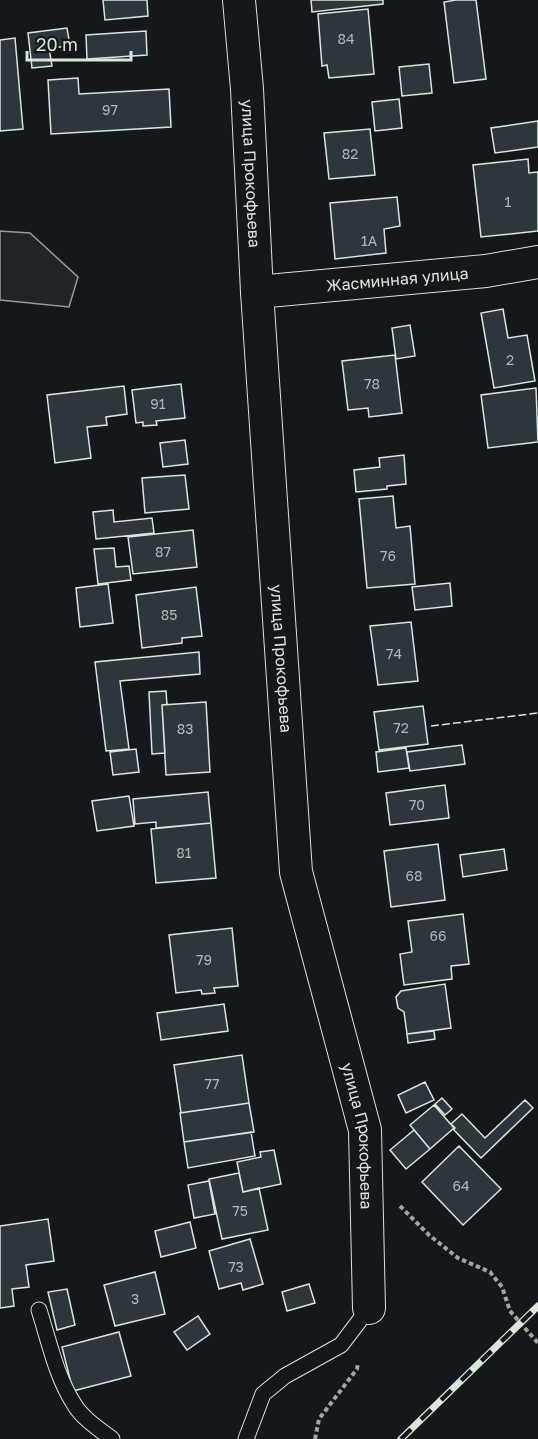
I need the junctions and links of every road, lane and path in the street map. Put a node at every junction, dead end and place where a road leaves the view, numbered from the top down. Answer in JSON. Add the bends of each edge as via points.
{"nodes":[{"id":1,"x":239,"y":0,"type":"edge"},
{"id":2,"x":538,"y":261,"type":"edge"},
{"id":3,"x":257,"y":292,"type":"junction"},
{"id":4,"x":397,"y":1203,"type":"dead end"},
{"id":5,"x":369,"y":1308,"type":"joint"},
{"id":6,"x":39,"y":1310,"type":"dead end"},
{"id":7,"x":538,"y":1343,"type":"edge"},
{"id":8,"x":319,"y":1419,"type":"dead end"},
{"id":9,"x":112,"y":1439,"type":"edge"},
{"id":10,"x":246,"y":1439,"type":"edge"},
{"id":11,"x":315,"y":1439,"type":"edge"}],
"edges":[{"from":1,"to":3,"type":"street","name":"улица Прокофьева"},
{"from":2,"to":3,"type":"street","name":"Жасминная улица","via":[[486,271]]},
{"from":3,"to":5,"type":"street","name":"улица Прокофьева","via":[[296,872],[365,1130]]},
{"from":4,"to":7,"type":"path","via":[[458,1258],[490,1272],[502,1287],[510,1311]]},
{"from":5,"to":10,"type":"lane","via":[[341,1345],[285,1376],[263,1394]]},
{"from":6,"to":9,"type":"lane","via":[[58,1371],[74,1405]]},
{"from":8,"to":11,"type":"path"}]}
